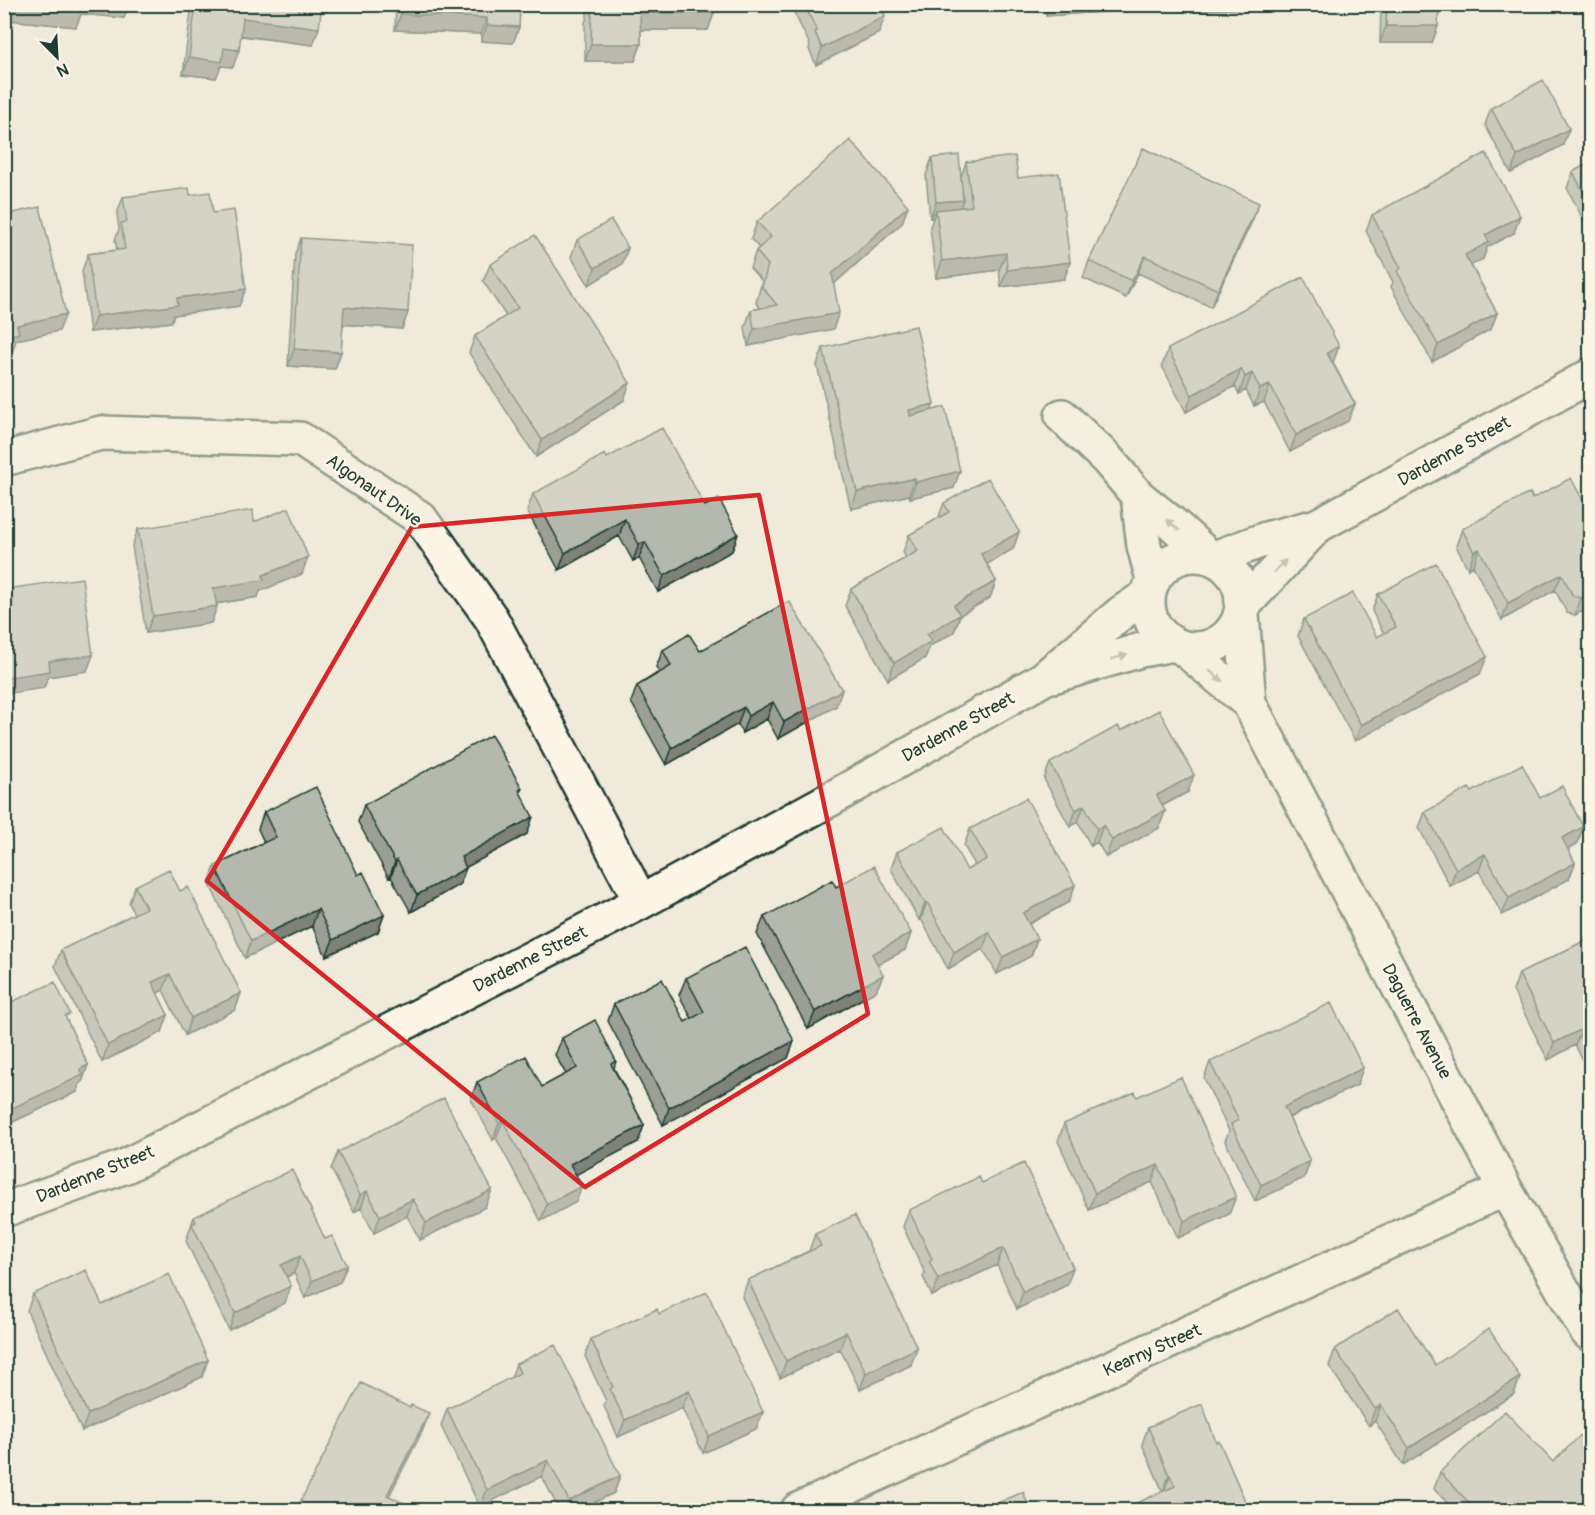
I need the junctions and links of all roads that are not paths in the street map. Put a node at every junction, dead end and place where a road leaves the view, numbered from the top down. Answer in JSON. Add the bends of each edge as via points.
{"nodes":[{"id":1,"x":1590,"y":376,"type":"edge"},
{"id":2,"x":1062,"y":416,"type":"dead end"},
{"id":3,"x":4,"y":459,"type":"edge"},
{"id":4,"x":1138,"y":496,"type":"junction"},
{"id":5,"x":1317,"y":526,"type":"junction"},
{"id":6,"x":1210,"y":557,"type":"junction"},
{"id":7,"x":1150,"y":587,"type":"junction"},
{"id":8,"x":1242,"y":610,"type":"junction"},
{"id":9,"x":1178,"y":646,"type":"junction"},
{"id":10,"x":1042,"y":679,"type":"junction"},
{"id":11,"x":1250,"y":704,"type":"junction"},
{"id":12,"x":641,"y":902,"type":"junction"},
{"id":13,"x":1505,"y":1189,"type":"junction"},
{"id":14,"x":4,"y":1210,"type":"edge"},
{"id":15,"x":1590,"y":1334,"type":"edge"},
{"id":16,"x":798,"y":1510,"type":"edge"}],
"edges":[{"from":1,"to":5,"type":"street","name":"Dardenne Street"},
{"from":2,"to":4,"type":"street","via":[[1107,459]]},
{"from":3,"to":12,"type":"street","name":"Algonaut Drive","via":[[101,433],[300,439],[420,518],[490,618]]},
{"from":6,"to":4,"type":"street","one_way":true},
{"from":4,"to":7,"type":"street"},
{"from":5,"to":6,"type":"street","name":"Dardenne Street"},
{"from":8,"to":5,"type":"street","name":"Dardenne Street","one_way":true},
{"from":6,"to":7,"type":"street","via":[[1192,554],[1177,558],[1163,566]]},
{"from":6,"to":8,"type":"street","via":[[1221,561],[1240,584]]},
{"from":7,"to":9,"type":"street","via":[[1148,611],[1154,626]]},
{"from":7,"to":10,"type":"street","name":"Dardenne Street"},
{"from":8,"to":9,"type":"street","via":[[1225,640],[1194,650]]},
{"from":8,"to":11,"type":"street","name":"Daguerre Avenue"},
{"from":10,"to":9,"type":"street","name":"Dardenne Street","one_way":true,"via":[[1140,650]]},
{"from":9,"to":11,"type":"street","name":"Daguerre Avenue","one_way":true},
{"from":10,"to":12,"type":"street","name":"Dardenne Street"},
{"from":11,"to":13,"type":"street","name":"Daguerre Avenue"},
{"from":12,"to":14,"type":"street","name":"Dardenne Street","via":[[126,1166]]},
{"from":13,"to":15,"type":"street","name":"Daguerre Avenue"},
{"from":13,"to":16,"type":"street","name":"Kearny Street"}]}
